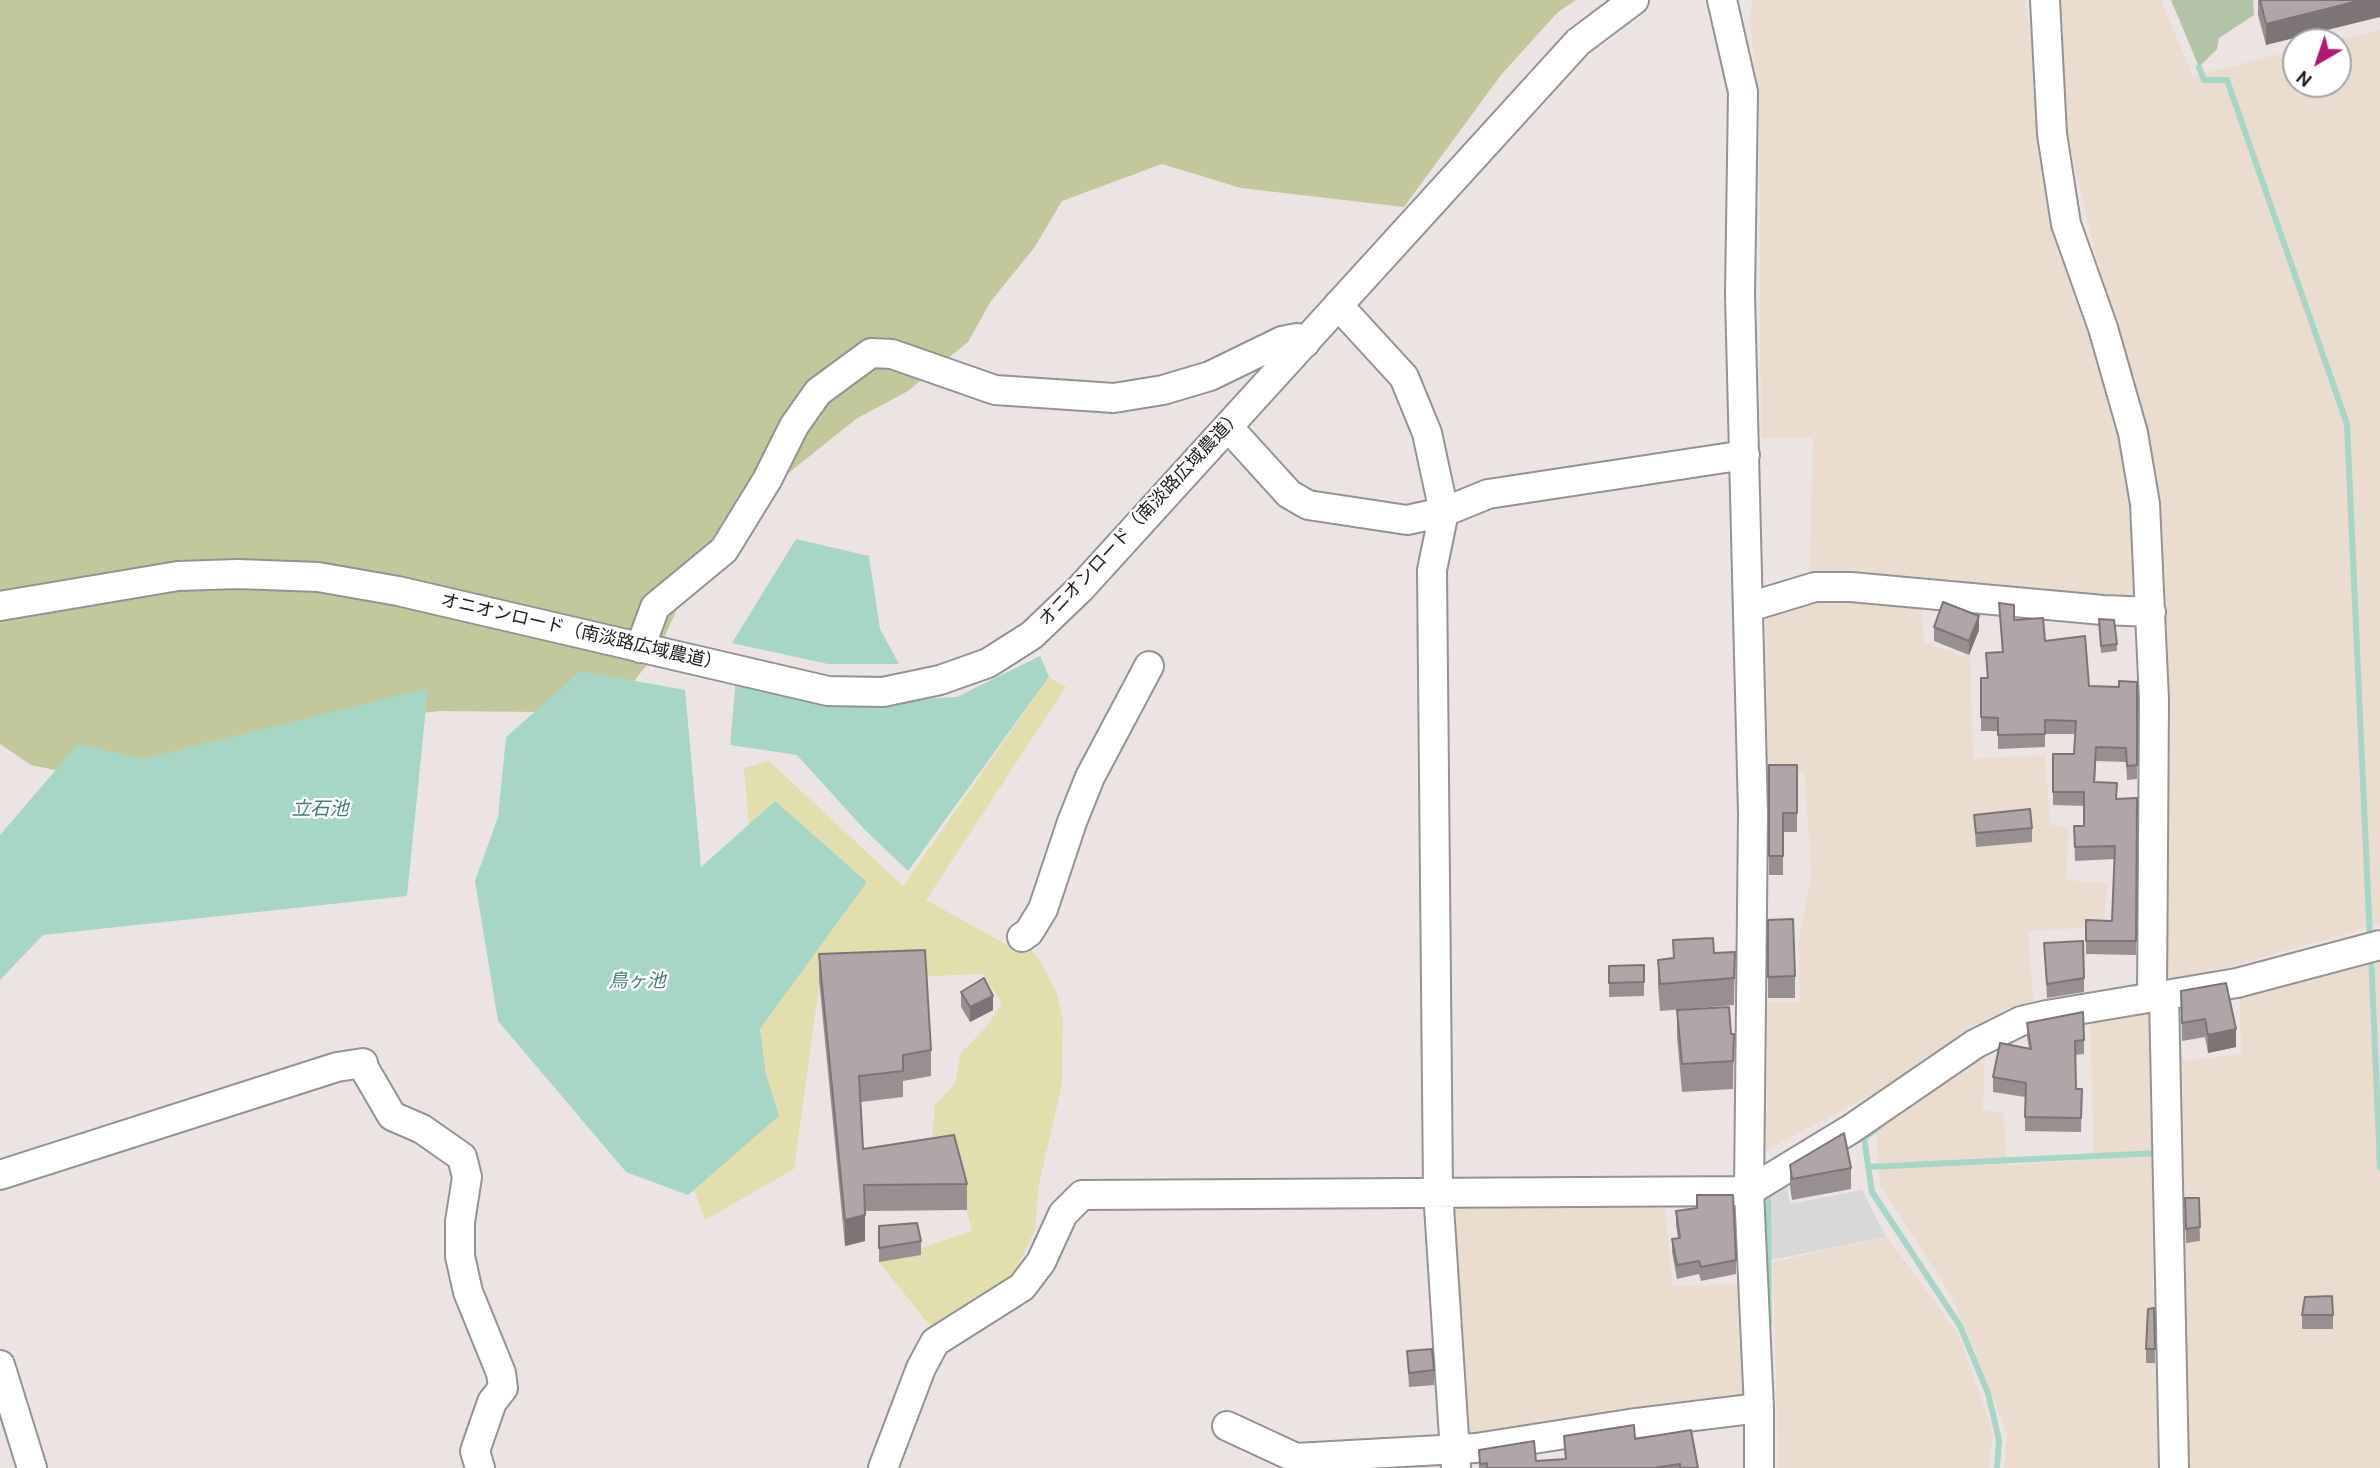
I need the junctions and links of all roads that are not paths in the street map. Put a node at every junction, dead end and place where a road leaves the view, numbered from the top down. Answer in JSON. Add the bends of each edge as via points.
{"nodes":[{"id":1,"x":1634,"y":0,"type":"edge"},
{"id":2,"x":1722,"y":0,"type":"edge"},
{"id":3,"x":2045,"y":0,"type":"edge"},
{"id":4,"x":1338,"y":305,"type":"junction"},
{"id":5,"x":1305,"y":343,"type":"junction"},
{"id":6,"x":1229,"y":428,"type":"junction"},
{"id":7,"x":1745,"y":455,"type":"junction"},
{"id":8,"x":1444,"y":512,"type":"junction"},
{"id":9,"x":0,"y":606,"type":"edge"},
{"id":10,"x":1749,"y":607,"type":"junction"},
{"id":11,"x":2151,"y":611,"type":"junction"},
{"id":12,"x":639,"y":649,"type":"junction"},
{"id":13,"x":1149,"y":666,"type":"dead end"},
{"id":14,"x":1023,"y":937,"type":"dead end"},
{"id":15,"x":2380,"y":945,"type":"edge"},
{"id":16,"x":2158,"y":996,"type":"junction"},
{"id":17,"x":0,"y":1175,"type":"edge"},
{"id":18,"x":1749,"y":1191,"type":"junction"},
{"id":19,"x":1438,"y":1192,"type":"junction"},
{"id":20,"x":0,"y":1364,"type":"edge"},
{"id":21,"x":1759,"y":1408,"type":"junction"},
{"id":22,"x":1227,"y":1426,"type":"dead end"},
{"id":23,"x":1455,"y":1459,"type":"edge"},
{"id":24,"x":1291,"y":1463,"type":"edge"},
{"id":25,"x":32,"y":1468,"type":"edge"},
{"id":26,"x":480,"y":1468,"type":"edge"},
{"id":27,"x":883,"y":1468,"type":"edge"},
{"id":28,"x":1759,"y":1468,"type":"edge"},
{"id":29,"x":2174,"y":1468,"type":"edge"}],
"edges":[{"from":1,"to":4,"type":"street","name":"オニオンロード（南淡路広域農道）","via":[[1578,42]]},
{"from":2,"to":7,"type":"street","via":[[1743,92],[1740,295]]},
{"from":3,"to":11,"type":"street","via":[[2052,134],[2066,224],[2133,433],[2145,504]]},
{"from":4,"to":5,"type":"street","name":"オニオンロード（南淡路広域農道）"},
{"from":4,"to":8,"type":"street","via":[[1404,377],[1427,433]]},
{"from":5,"to":6,"type":"street","name":"オニオンロード（南淡路広域農道）"},
{"from":5,"to":12,"type":"street","via":[[1297,338],[1282,341],[1210,376],[1114,398],[995,390],[892,354],[871,353],[818,392],[724,550],[655,607]]},
{"from":6,"to":8,"type":"street","via":[[1289,494],[1308,505],[1407,520]]},
{"from":6,"to":12,"type":"street","name":"オニオンロード（南淡路広域農道）","via":[[1080,589],[1032,635],[988,663],[884,692],[828,691]]},
{"from":7,"to":8,"type":"street","via":[[1488,494]]},
{"from":7,"to":10,"type":"street"},
{"from":8,"to":19,"type":"street","via":[[1432,570]]},
{"from":9,"to":12,"type":"street","name":"オニオンロード（南淡路広域農道）","via":[[178,576],[318,577],[398,591]]},
{"from":10,"to":11,"type":"street","via":[[1815,587],[1850,587]]},
{"from":10,"to":18,"type":"street","via":[[1753,814]]},
{"from":11,"to":16,"type":"street"},
{"from":13,"to":14,"type":"street","via":[[1090,777],[1043,909]]},
{"from":15,"to":16,"type":"street","via":[[2237,983]]},
{"from":16,"to":18,"type":"street","via":[[2021,1021],[1975,1044],[1851,1129]]},
{"from":16,"to":29,"type":"street"},
{"from":17,"to":26,"type":"street","via":[[337,1067],[363,1063],[392,1116],[422,1129],[462,1157],[467,1177],[460,1256],[468,1292],[503,1388],[492,1402],[475,1451]]},
{"from":18,"to":19,"type":"street"},
{"from":18,"to":21,"type":"street"},
{"from":19,"to":23,"type":"street"},
{"from":19,"to":27,"type":"street","via":[[1082,1195],[1063,1214],[1041,1262],[1022,1287],[935,1342]]},
{"from":20,"to":25,"type":"street"},
{"from":21,"to":23,"type":"street","via":[[1476,1448]]},
{"from":21,"to":28,"type":"street"},
{"from":22,"to":24,"type":"street"},
{"from":23,"to":24,"type":"street"}]}
